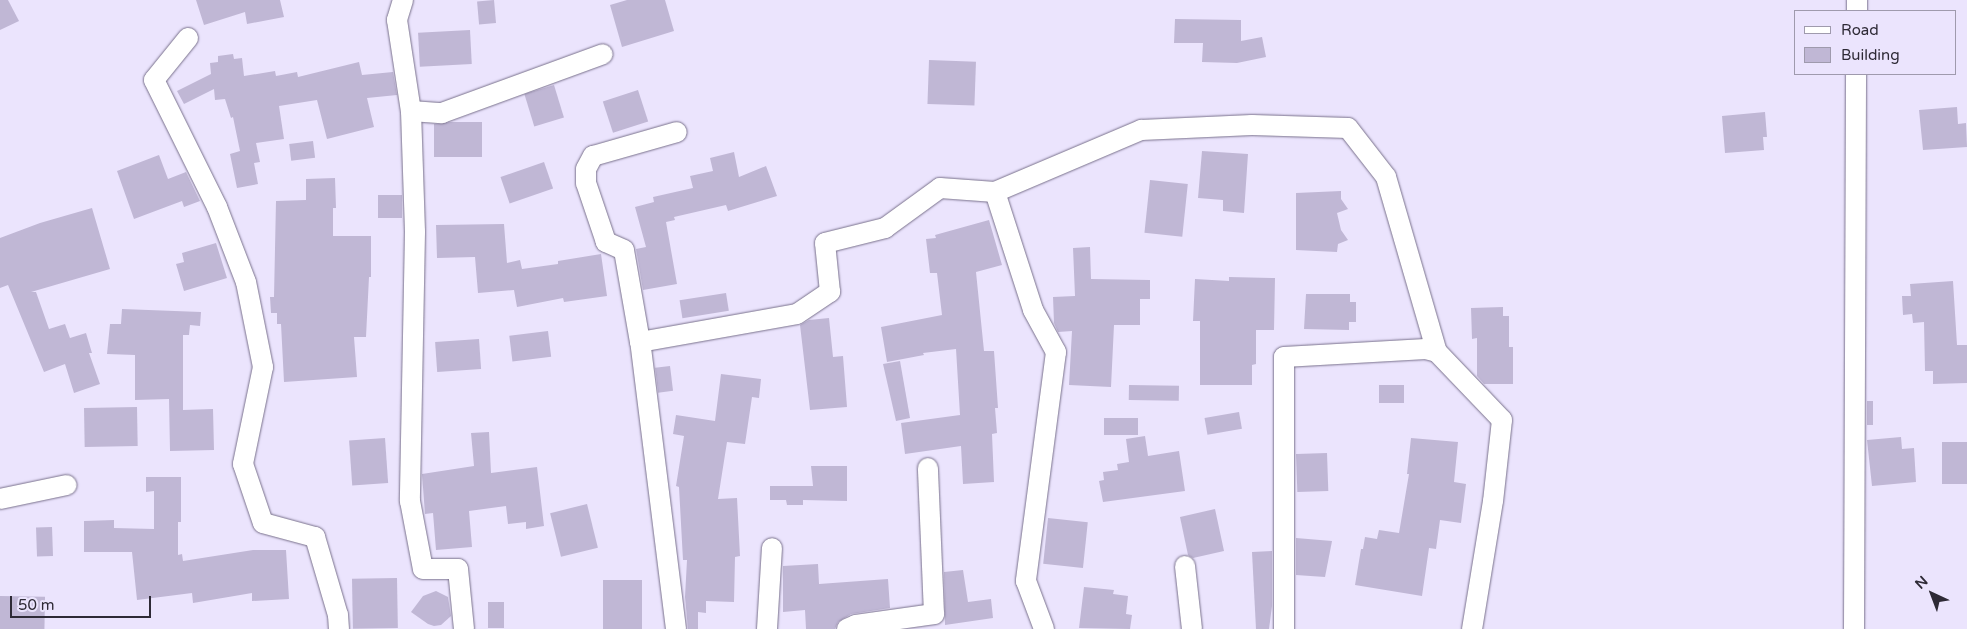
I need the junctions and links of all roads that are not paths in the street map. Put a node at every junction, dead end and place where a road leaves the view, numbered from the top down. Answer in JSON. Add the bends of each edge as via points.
{"nodes":[{"id":1,"x":403,"y":0,"type":"edge"},
{"id":2,"x":188,"y":38,"type":"dead end"},
{"id":3,"x":604,"y":54,"type":"dead end"},
{"id":4,"x":1856,"y":75,"type":"edge"},
{"id":5,"x":411,"y":110,"type":"junction"},
{"id":6,"x":677,"y":132,"type":"dead end"},
{"id":7,"x":995,"y":192,"type":"junction"},
{"id":8,"x":640,"y":342,"type":"junction"},
{"id":9,"x":1437,"y":352,"type":"junction"},
{"id":10,"x":928,"y":468,"type":"dead end"},
{"id":11,"x":67,"y":485,"type":"dead end"},
{"id":12,"x":0,"y":499,"type":"edge"},
{"id":13,"x":772,"y":548,"type":"dead end"},
{"id":14,"x":1185,"y":566,"type":"dead end"},
{"id":15,"x":339,"y":629,"type":"edge"},
{"id":16,"x":464,"y":629,"type":"edge"},
{"id":17,"x":676,"y":629,"type":"edge"},
{"id":18,"x":766,"y":629,"type":"edge"},
{"id":19,"x":847,"y":629,"type":"edge"},
{"id":20,"x":1044,"y":629,"type":"edge"},
{"id":21,"x":1192,"y":629,"type":"edge"},
{"id":22,"x":1284,"y":629,"type":"edge"},
{"id":23,"x":1472,"y":629,"type":"edge"},
{"id":24,"x":1854,"y":629,"type":"edge"}],
"edges":[{"from":1,"to":5,"type":"street","via":[[396,20]]},
{"from":2,"to":15,"type":"street","via":[[154,80],[217,207],[246,282],[263,367],[242,464],[263,523],[315,537],[338,615]]},
{"from":3,"to":5,"type":"street","via":[[442,113]]},
{"from":4,"to":24,"type":"street"},
{"from":5,"to":16,"type":"street","via":[[415,232],[410,501],[423,569],[458,569]]},
{"from":6,"to":8,"type":"street","via":[[593,156],[586,169],[586,183],[606,242],[624,250]]},
{"from":7,"to":8,"type":"street","via":[[940,188],[885,228],[825,243],[830,292],[797,314]]},
{"from":7,"to":9,"type":"street","via":[[1141,130],[1252,125],[1348,128],[1386,177]]},
{"from":7,"to":20,"type":"street","via":[[1034,310],[1056,352],[1026,581]]},
{"from":8,"to":17,"type":"street"},
{"from":9,"to":22,"type":"street","via":[[1426,349],[1284,357]]},
{"from":9,"to":23,"type":"street","via":[[1502,420]]},
{"from":10,"to":19,"type":"street","via":[[934,614]]},
{"from":11,"to":12,"type":"street"},
{"from":13,"to":18,"type":"street"},
{"from":14,"to":21,"type":"street"}]}
